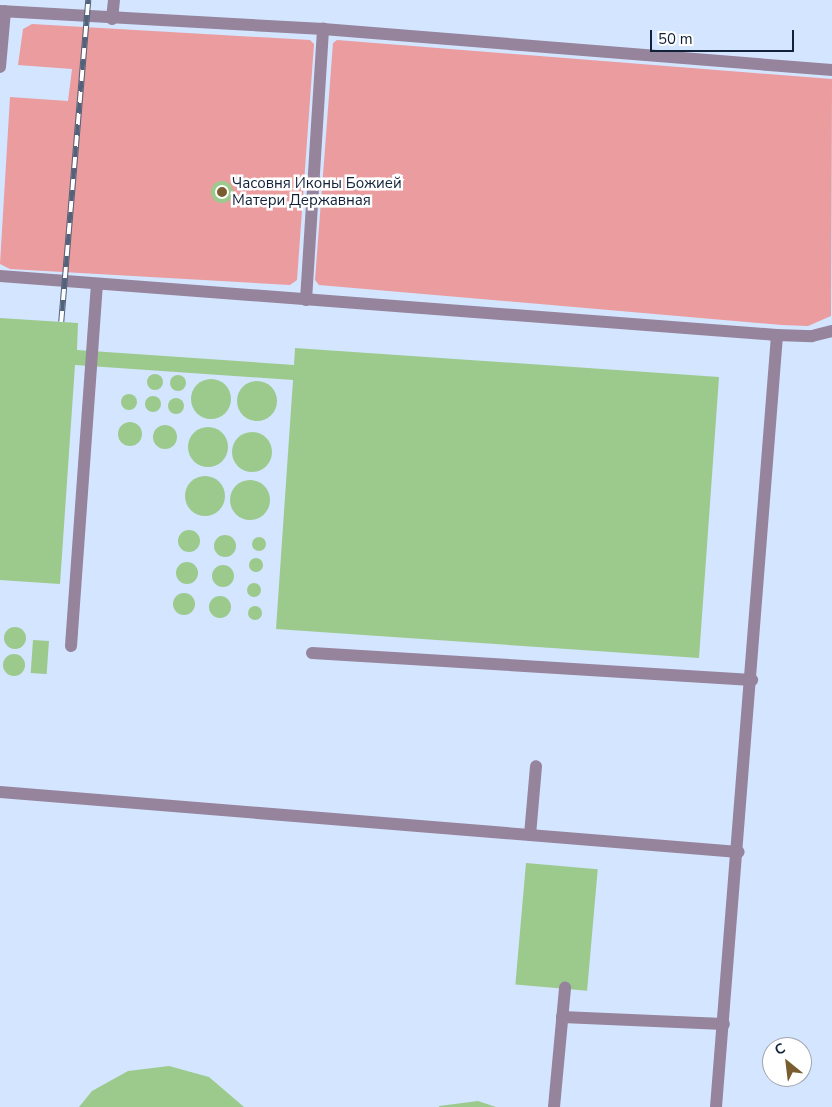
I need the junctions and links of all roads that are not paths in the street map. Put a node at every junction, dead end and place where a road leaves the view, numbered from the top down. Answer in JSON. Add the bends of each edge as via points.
{"nodes":[{"id":1,"x":114,"y":0,"type":"edge"},
{"id":2,"x":2,"y":11,"type":"edge"},
{"id":3,"x":112,"y":19,"type":"junction"},
{"id":4,"x":323,"y":29,"type":"junction"},
{"id":5,"x":0,"y":67,"type":"edge"},
{"id":6,"x":832,"y":70,"type":"edge"},
{"id":7,"x":0,"y":276,"type":"edge"},
{"id":8,"x":97,"y":284,"type":"junction"},
{"id":9,"x":306,"y":300,"type":"junction"},
{"id":10,"x":832,"y":331,"type":"edge"},
{"id":11,"x":777,"y":335,"type":"junction"},
{"id":12,"x":71,"y":646,"type":"dead end"},
{"id":13,"x":312,"y":653,"type":"dead end"},
{"id":14,"x":752,"y":680,"type":"junction"},
{"id":15,"x":536,"y":766,"type":"dead end"},
{"id":16,"x":0,"y":792,"type":"edge"},
{"id":17,"x":530,"y":835,"type":"junction"},
{"id":18,"x":739,"y":852,"type":"junction"},
{"id":19,"x":565,"y":988,"type":"dead end"},
{"id":20,"x":562,"y":1017,"type":"junction"},
{"id":21,"x":724,"y":1024,"type":"junction"},
{"id":22,"x":554,"y":1107,"type":"edge"},
{"id":23,"x":716,"y":1107,"type":"edge"}],
"edges":[{"from":1,"to":3,"type":"lane"},
{"from":2,"to":3,"type":"lane"},
{"from":2,"to":5,"type":"lane"},
{"from":3,"to":4,"type":"lane"},
{"from":4,"to":6,"type":"lane"},
{"from":4,"to":9,"type":"lane"},
{"from":7,"to":8,"type":"lane"},
{"from":8,"to":9,"type":"lane"},
{"from":8,"to":12,"type":"lane"},
{"from":9,"to":11,"type":"lane"},
{"from":10,"to":11,"type":"lane","via":[[812,336]]},
{"from":11,"to":14,"type":"lane"},
{"from":13,"to":14,"type":"lane"},
{"from":14,"to":18,"type":"lane"},
{"from":15,"to":17,"type":"lane"},
{"from":16,"to":17,"type":"lane"},
{"from":17,"to":18,"type":"lane"},
{"from":18,"to":21,"type":"lane"},
{"from":19,"to":20,"type":"lane"},
{"from":20,"to":21,"type":"lane"},
{"from":20,"to":22,"type":"lane"},
{"from":21,"to":23,"type":"lane"}]}
